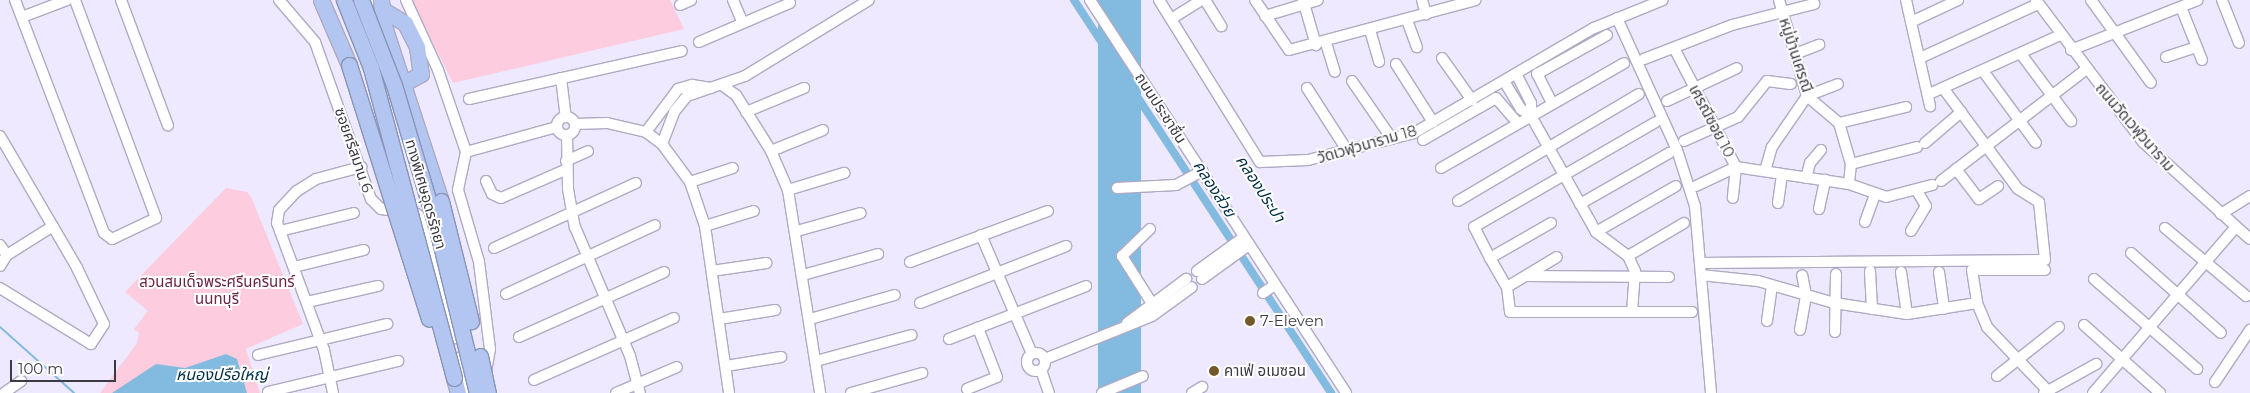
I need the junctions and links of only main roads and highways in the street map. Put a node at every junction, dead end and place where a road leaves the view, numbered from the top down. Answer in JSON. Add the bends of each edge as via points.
{"nodes":[{"id":1,"x":321,"y":0,"type":"edge"},
{"id":2,"x":344,"y":0,"type":"edge"},
{"id":3,"x":361,"y":0,"type":"edge"},
{"id":4,"x":380,"y":8,"type":"edge"},
{"id":5,"x":404,"y":83,"type":"junction"},
{"id":6,"x":465,"y":388,"type":"edge"},
{"id":7,"x":488,"y":393,"type":"edge"}],
"edges":[{"from":1,"to":6,"type":"highway","bridge":true,"via":[[349,65],[430,324]]},
{"from":2,"to":6,"type":"highway","name":"ทางพิเศษอุดรรัถยา","bridge":true,"via":[[371,68]]},
{"from":3,"to":6,"type":"highway","name":"ทางพิเศษอุดรรัถยา","bridge":true,"via":[[394,85],[438,233]]},
{"from":4,"to":5,"type":"highway"},
{"from":4,"to":5,"type":"highway","via":[[404,23],[418,47],[421,74]]},
{"from":5,"to":7,"type":"highway","bridge":true,"via":[[441,201]]}]}
